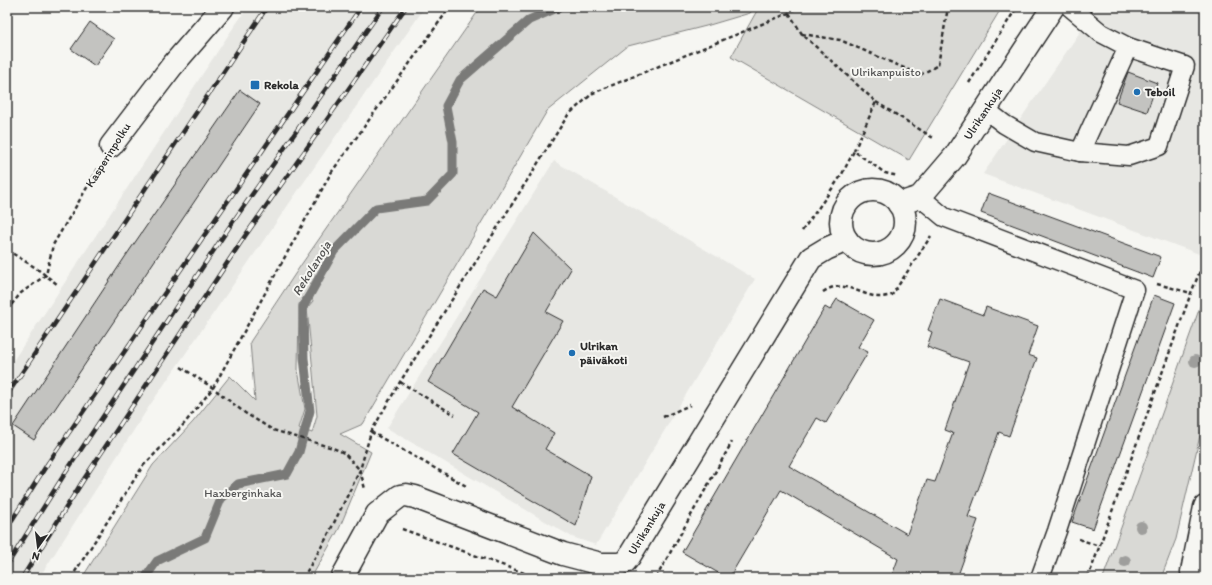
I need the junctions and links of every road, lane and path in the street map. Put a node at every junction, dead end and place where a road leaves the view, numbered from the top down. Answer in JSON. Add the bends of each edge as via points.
{"nodes":[{"id":1,"x":223,"y":7,"type":"edge"},
{"id":2,"x":450,"y":7,"type":"edge"},
{"id":3,"x":797,"y":7,"type":"edge"},
{"id":4,"x":948,"y":7,"type":"edge"},
{"id":5,"x":1054,"y":7,"type":"edge"},
{"id":6,"x":1070,"y":7,"type":"edge"},
{"id":7,"x":789,"y":13,"type":"junction"},
{"id":8,"x":802,"y":34,"type":"junction"},
{"id":9,"x":1128,"y":47,"type":"junction"},
{"id":10,"x":876,"y":102,"type":"junction"},
{"id":11,"x":986,"y":110,"type":"junction"},
{"id":12,"x":934,"y":137,"type":"dead end"},
{"id":13,"x":111,"y":146,"type":"joint"},
{"id":14,"x":854,"y":151,"type":"dead end"},
{"id":15,"x":1080,"y":152,"type":"junction"},
{"id":16,"x":920,"y":197,"type":"junction"},
{"id":17,"x":899,"y":204,"type":"junction"},
{"id":18,"x":944,"y":217,"type":"junction"},
{"id":19,"x":847,"y":240,"type":"junction"},
{"id":20,"x":7,"y":250,"type":"edge"},
{"id":21,"x":1205,"y":259,"type":"edge"},
{"id":22,"x":46,"y":275,"type":"junction"},
{"id":23,"x":57,"y":284,"type":"dead end"},
{"id":24,"x":1135,"y":290,"type":"junction"},
{"id":25,"x":1191,"y":293,"type":"junction"},
{"id":26,"x":818,"y":296,"type":"dead end"},
{"id":27,"x":7,"y":310,"type":"edge"},
{"id":28,"x":180,"y":367,"type":"dead end"},
{"id":29,"x":400,"y":382,"type":"junction"},
{"id":30,"x":214,"y":388,"type":"junction"},
{"id":31,"x":455,"y":416,"type":"dead end"},
{"id":32,"x":734,"y":438,"type":"dead end"},
{"id":33,"x":360,"y":470,"type":"junction"},
{"id":34,"x":1205,"y":507,"type":"edge"},
{"id":35,"x":377,"y":514,"type":"junction"},
{"id":36,"x":1205,"y":542,"type":"edge"},
{"id":37,"x":1191,"y":575,"type":"edge"},
{"id":38,"x":71,"y":578,"type":"edge"},
{"id":39,"x":303,"y":578,"type":"edge"},
{"id":40,"x":342,"y":578,"type":"edge"},
{"id":41,"x":538,"y":578,"type":"edge"},
{"id":42,"x":656,"y":578,"type":"edge"},
{"id":43,"x":1040,"y":578,"type":"edge"},
{"id":44,"x":1088,"y":578,"type":"edge"}],
"edges":[{"from":1,"to":13,"type":"street","name":"Kasperinpolku","via":[[172,66]]},
{"from":2,"to":30,"type":"path","via":[[331,173]]},
{"from":3,"to":7,"type":"path"},
{"from":4,"to":8,"type":"path","via":[[938,65],[920,75],[840,40]]},
{"from":5,"to":11,"type":"street","name":"Ulrikankuja"},
{"from":6,"to":9,"type":"lane","via":[[1101,33]]},
{"from":7,"to":8,"type":"path"},
{"from":7,"to":29,"type":"path","via":[[593,93],[568,114]]},
{"from":8,"to":10,"type":"path"},
{"from":9,"to":15,"type":"lane"},
{"from":9,"to":15,"type":"lane","via":[[1185,66],[1159,146],[1128,156]]},
{"from":10,"to":12,"type":"path"},
{"from":10,"to":14,"type":"path"},
{"from":11,"to":15,"type":"lane","via":[[1035,142]]},
{"from":11,"to":16,"type":"street","name":"Ulrikankuja","via":[[955,156]]},
{"from":13,"to":22,"type":"path","name":"Kasperinpolku","via":[[53,245]]},
{"from":16,"to":17,"type":"street"},
{"from":16,"to":18,"type":"lane"},
{"from":17,"to":19,"type":"street","via":[[885,193],[867,191],[858,194],[844,210],[841,220],[842,231]]},
{"from":17,"to":19,"type":"street","via":[[904,218],[903,232],[899,241],[891,248],[882,253],[872,254],[854,248]]},
{"from":18,"to":24,"type":"lane"},
{"from":18,"to":26,"type":"path","via":[[892,295],[879,296],[838,286],[829,288]]},
{"from":19,"to":35,"type":"street","name":"Ulrikankuja","via":[[811,258],[625,562],[614,565],[602,564],[563,554],[406,495],[400,496]]},
{"from":20,"to":22,"type":"path"},
{"from":21,"to":25,"type":"path"},
{"from":22,"to":23,"type":"path"},
{"from":22,"to":27,"type":"path","via":[[21,293]]},
{"from":24,"to":25,"type":"path","via":[[1158,283]]},
{"from":24,"to":43,"type":"lane"},
{"from":25,"to":44,"type":"path"},
{"from":28,"to":30,"type":"path"},
{"from":29,"to":31,"type":"path"},
{"from":29,"to":33,"type":"path","via":[[371,432]]},
{"from":30,"to":33,"type":"path","via":[[245,413],[273,430],[344,453]]},
{"from":30,"to":38,"type":"path","via":[[184,424],[142,466]]},
{"from":32,"to":42,"type":"path"},
{"from":33,"to":35,"type":"path","via":[[368,499]]},
{"from":33,"to":39,"type":"path","via":[[327,537]]},
{"from":34,"to":37,"type":"street"},
{"from":35,"to":40,"type":"street","name":"Ulrikankuja"},
{"from":35,"to":41,"type":"path","via":[[393,526]]},
{"from":36,"to":37,"type":"street"}]}
